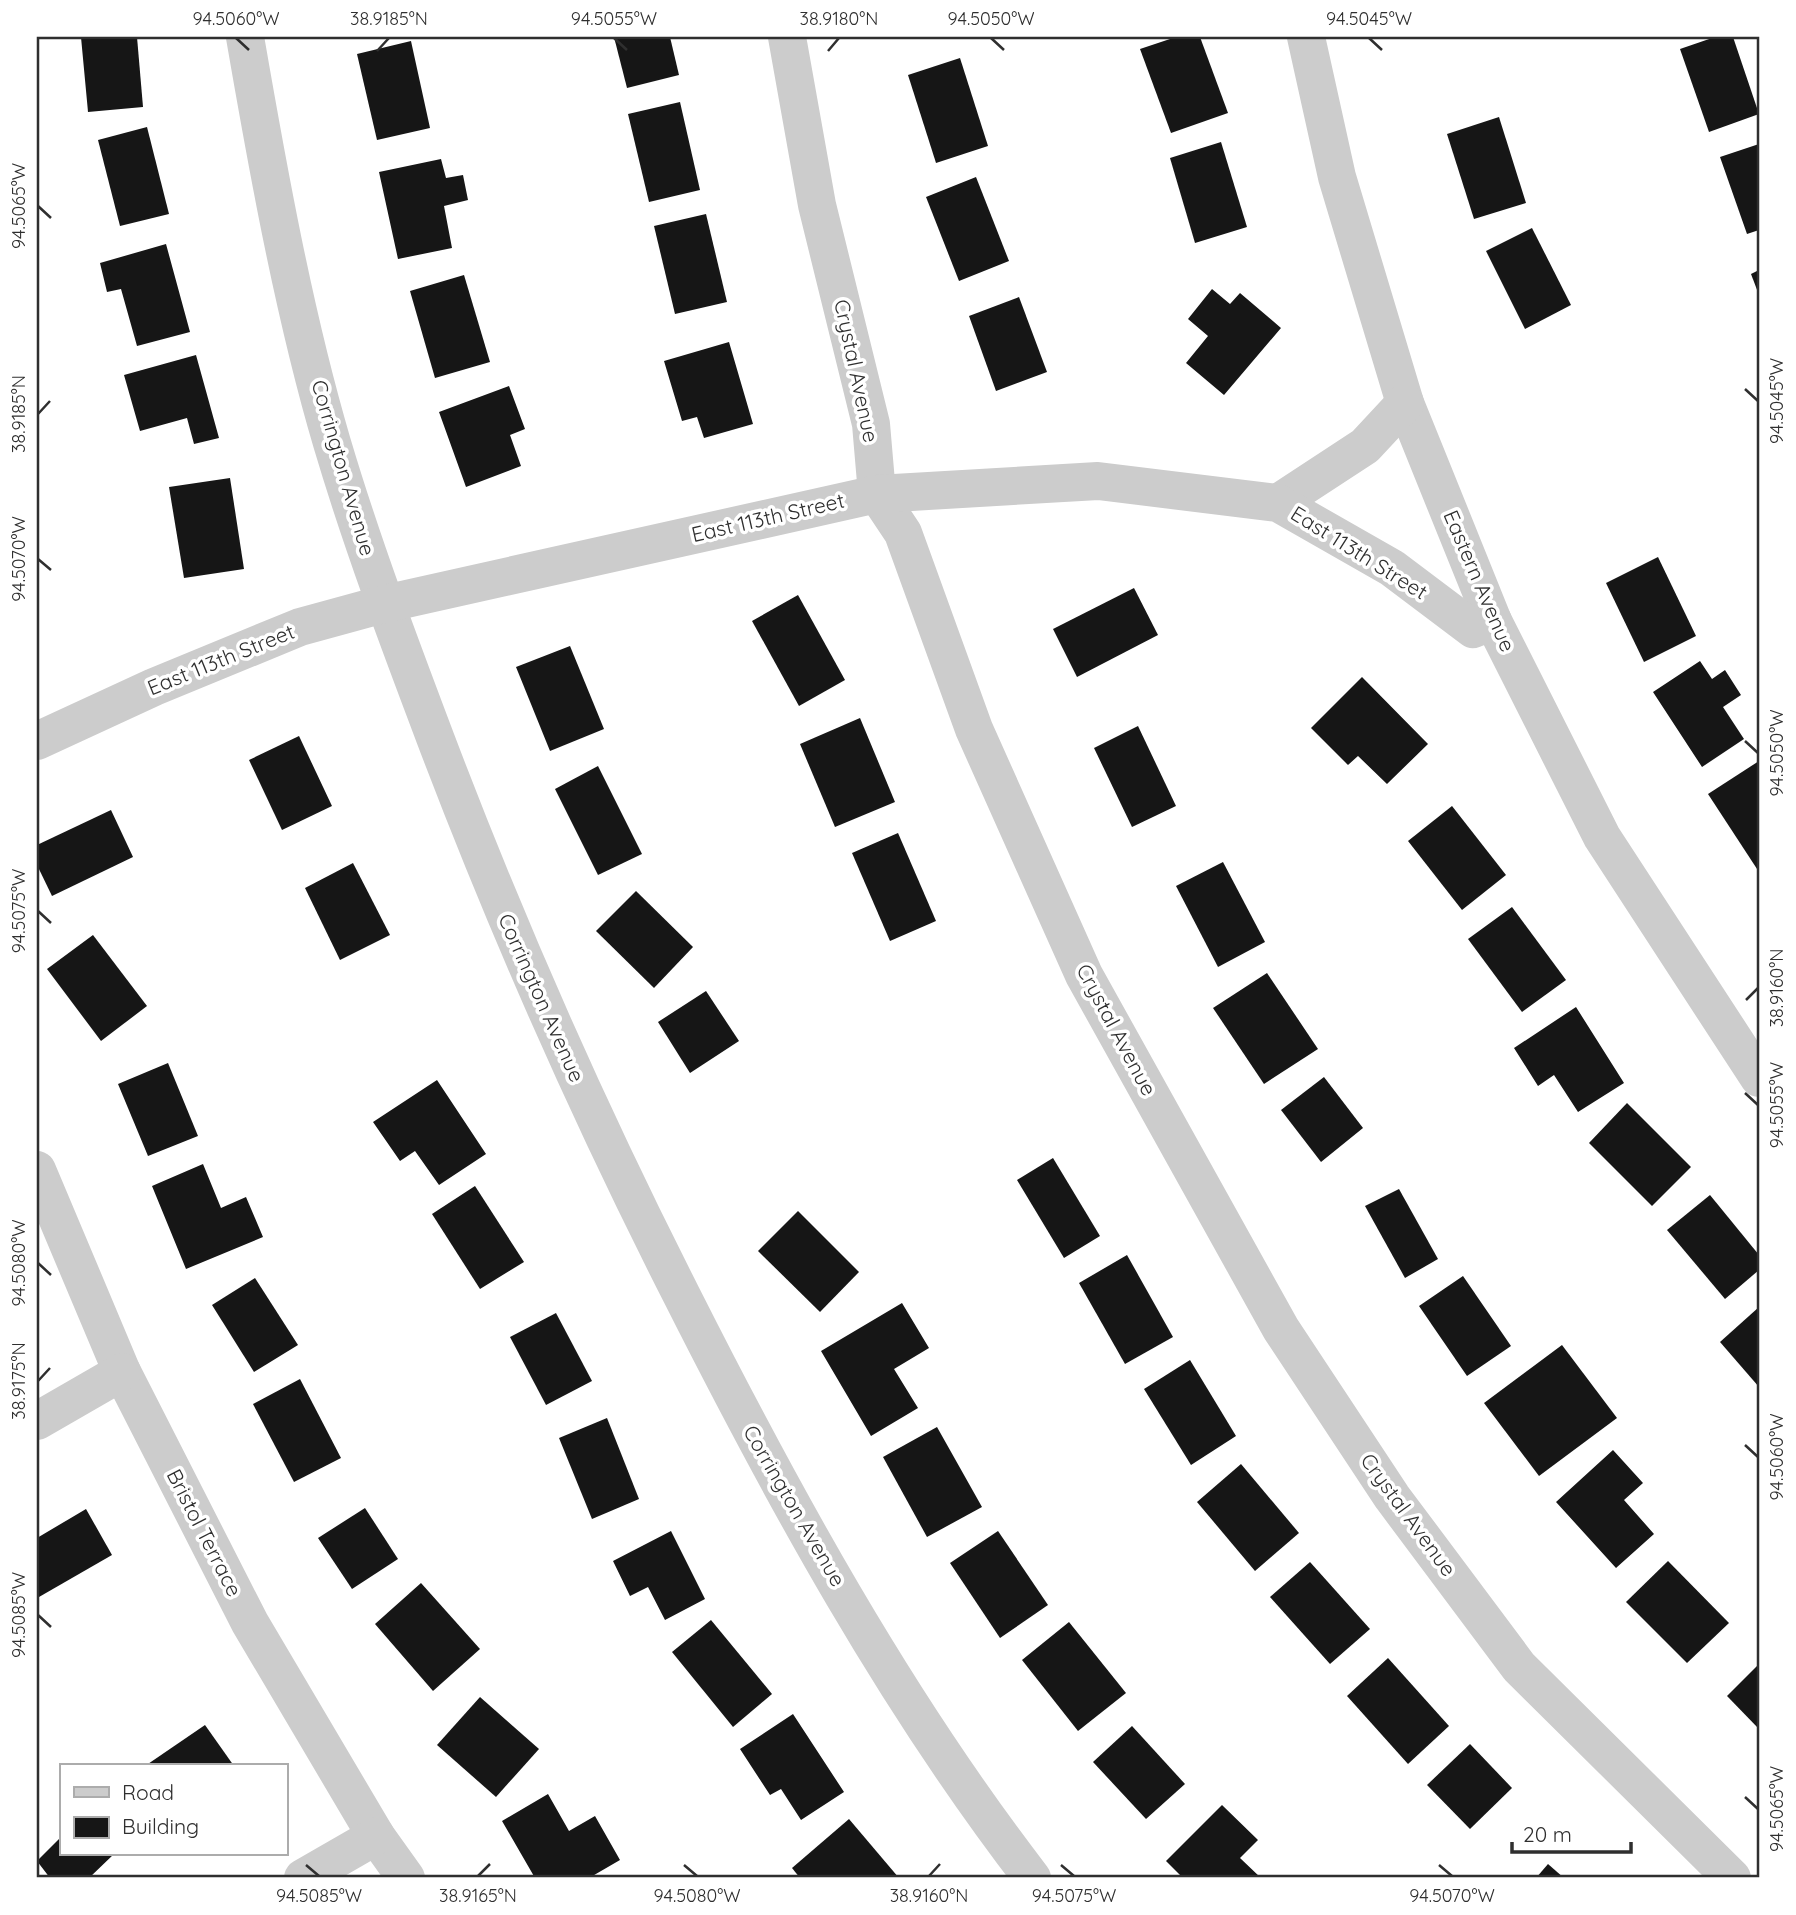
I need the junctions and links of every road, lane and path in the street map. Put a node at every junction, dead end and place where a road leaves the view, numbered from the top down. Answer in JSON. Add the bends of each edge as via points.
{"nodes":[{"id":1,"x":245,"y":37,"type":"edge"},
{"id":2,"x":788,"y":37,"type":"edge"},
{"id":3,"x":1306,"y":37,"type":"edge"},
{"id":4,"x":1405,"y":402,"type":"junction"},
{"id":5,"x":877,"y":494,"type":"junction"},
{"id":6,"x":1278,"y":503,"type":"junction"},
{"id":7,"x":384,"y":604,"type":"junction"},
{"id":8,"x":1493,"y":621,"type":"junction"},
{"id":9,"x":37,"y":741,"type":"edge"},
{"id":10,"x":1759,"y":1077,"type":"edge"},
{"id":11,"x":37,"y":1170,"type":"edge"},
{"id":12,"x":122,"y":1372,"type":"junction"},
{"id":13,"x":37,"y":1421,"type":"edge"},
{"id":14,"x":376,"y":1836,"type":"junction"},
{"id":15,"x":303,"y":1878,"type":"edge"},
{"id":16,"x":406,"y":1878,"type":"edge"},
{"id":17,"x":1032,"y":1878,"type":"edge"},
{"id":18,"x":1732,"y":1878,"type":"edge"}],
"edges":[{"from":1,"to":7,"type":"street","name":"Corrington Avenue","via":[[328,426]]},
{"from":2,"to":5,"type":"street","name":"Crystal Avenue","via":[[817,205],[871,424]]},
{"from":3,"to":4,"type":"street","name":"Eastern Avenue","via":[[1337,177]]},
{"from":4,"to":6,"type":"street","via":[[1365,446]]},
{"from":4,"to":8,"type":"street","name":"Eastern Avenue"},
{"from":5,"to":6,"type":"street","name":"East 113th Street","via":[[1098,481]]},
{"from":5,"to":7,"type":"street","name":"East 113th Street"},
{"from":5,"to":18,"type":"street","name":"Crystal Avenue","via":[[903,533],[974,729],[1084,975],[1281,1329],[1392,1497],[1519,1667]]},
{"from":6,"to":8,"type":"street","name":"East 113th Street","via":[[1392,568],[1474,629]]},
{"from":7,"to":9,"type":"street","name":"East 113th Street","via":[[300,627]]},
{"from":7,"to":17,"type":"street","name":"Corrington Avenue","via":[[490,883],[604,1140],[742,1414],[882,1660],[990,1825]]},
{"from":8,"to":10,"type":"street","name":"Eastern Avenue","via":[[1602,836]]},
{"from":11,"to":12,"type":"street","name":"Bristol Terrace"},
{"from":12,"to":13,"type":"street"},
{"from":12,"to":14,"type":"street","name":"Bristol Terrace","via":[[250,1623]]},
{"from":14,"to":15,"type":"street"},
{"from":14,"to":16,"type":"street","name":"Bristol Terrace"}]}
